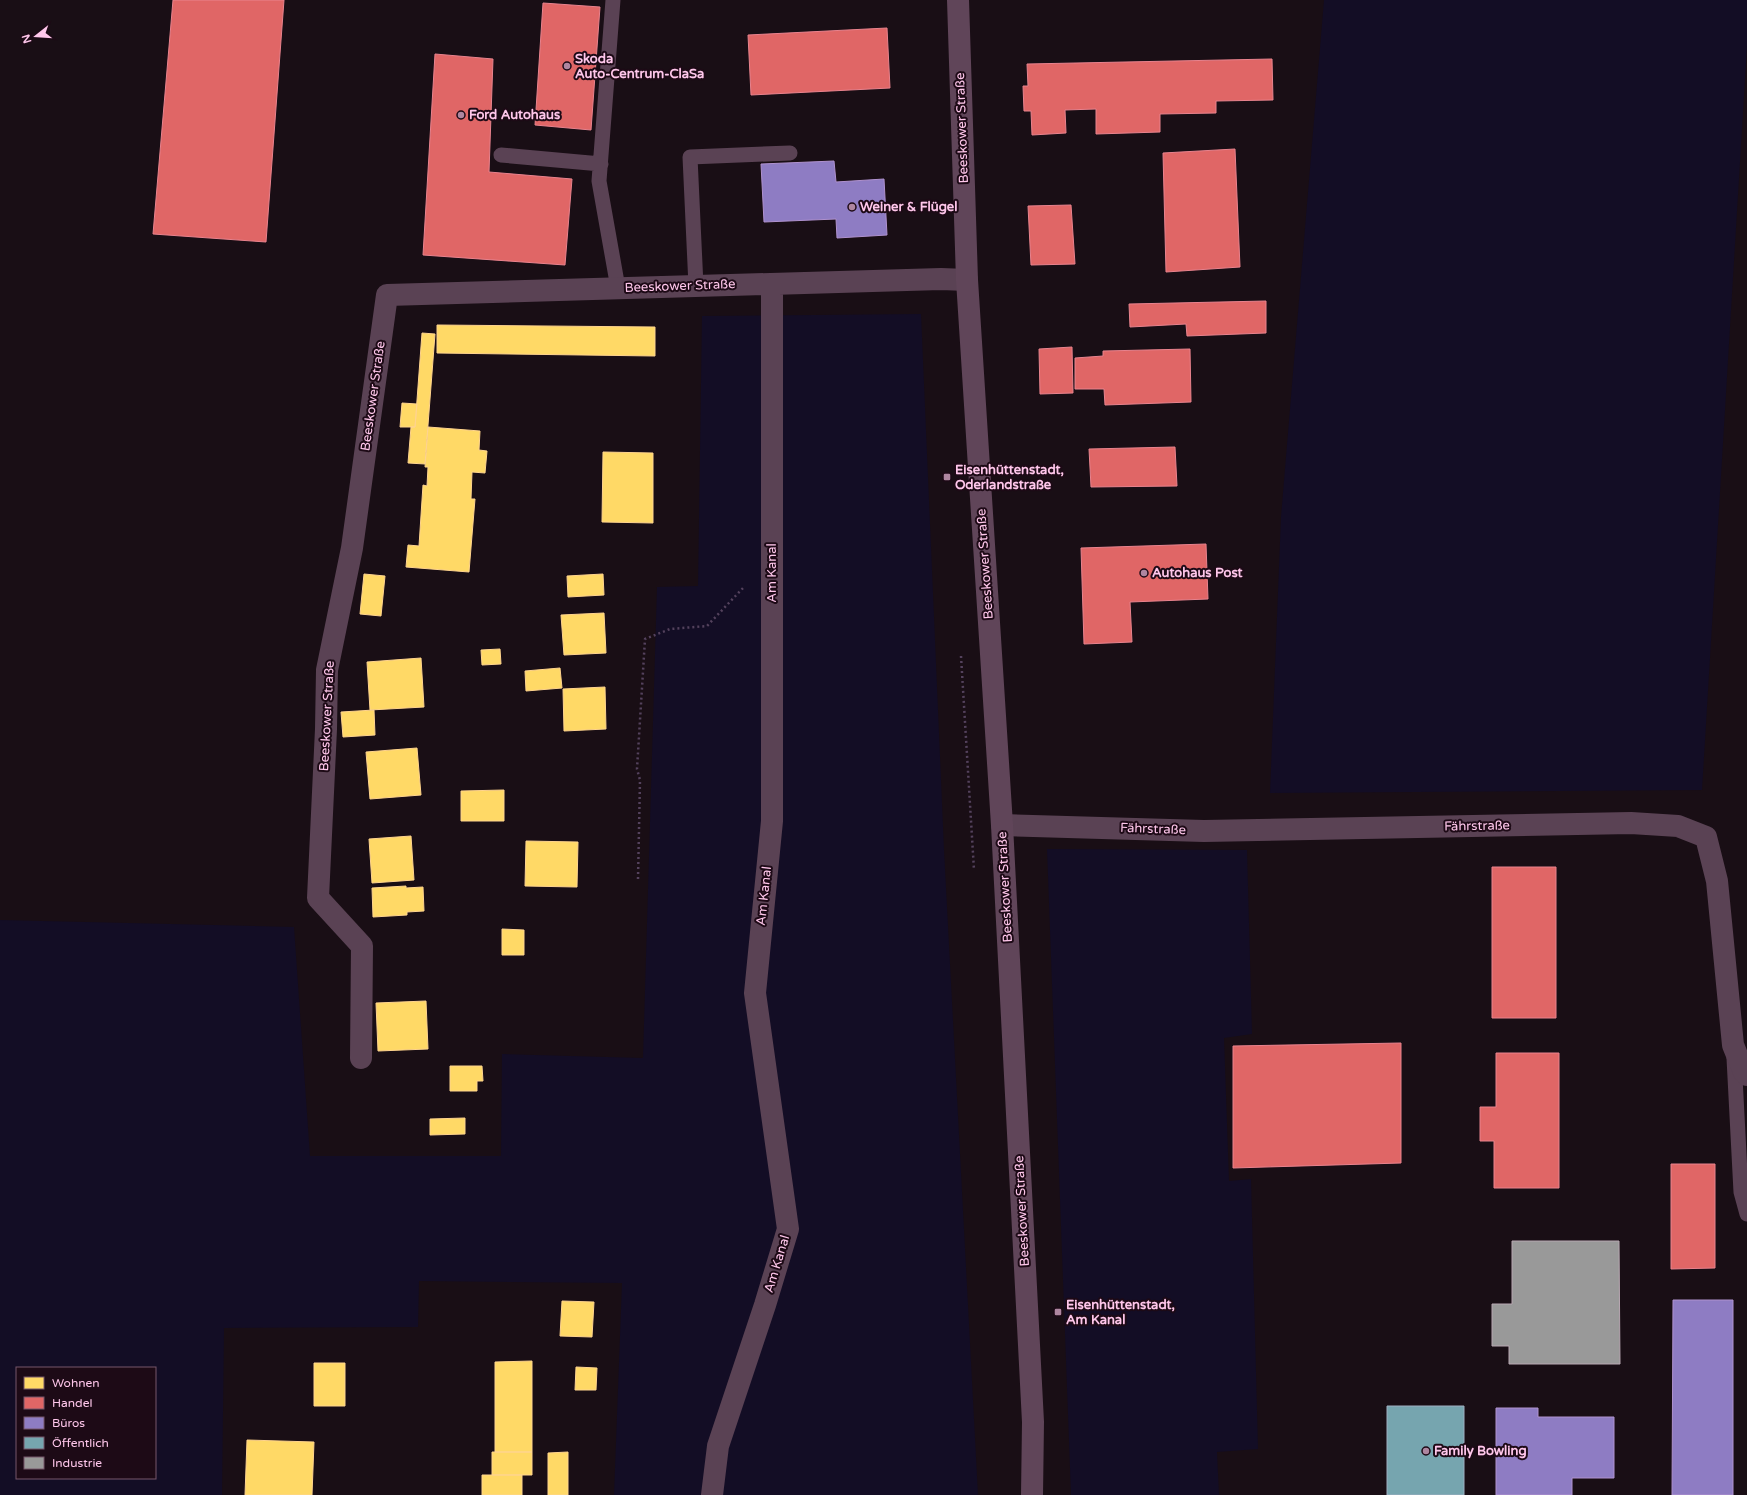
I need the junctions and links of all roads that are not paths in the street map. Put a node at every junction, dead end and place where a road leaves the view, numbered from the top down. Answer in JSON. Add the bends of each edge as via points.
{"nodes":[{"id":1,"x":613,"y":0,"type":"edge"},
{"id":2,"x":958,"y":0,"type":"edge"},
{"id":3,"x":790,"y":153,"type":"dead end"},
{"id":4,"x":501,"y":155,"type":"dead end"},
{"id":5,"x":601,"y":164,"type":"junction"},
{"id":6,"x":967,"y":280,"type":"junction"},
{"id":7,"x":772,"y":284,"type":"junction"},
{"id":8,"x":696,"y":286,"type":"junction"},
{"id":9,"x":618,"y":288,"type":"junction"},
{"id":10,"x":1002,"y":825,"type":"junction"},
{"id":11,"x":1733,"y":1045,"type":"junction"},
{"id":12,"x":361,"y":1058,"type":"dead end"},
{"id":13,"x":1747,"y":1075,"type":"edge"},
{"id":14,"x":1747,"y":1214,"type":"edge"},
{"id":15,"x":712,"y":1495,"type":"edge"},
{"id":16,"x":1032,"y":1495,"type":"edge"}],
"edges":[{"from":1,"to":5,"type":"lane"},
{"from":2,"to":6,"type":"street","name":"Beeskower Straße"},
{"from":3,"to":8,"type":"lane","via":[[690,158]]},
{"from":4,"to":5,"type":"lane"},
{"from":5,"to":9,"type":"lane","via":[[599,181]]},
{"from":6,"to":7,"type":"street","name":"Beeskower Straße"},
{"from":6,"to":10,"type":"street","name":"Beeskower Straße"},
{"from":7,"to":8,"type":"street","name":"Beeskower Straße"},
{"from":7,"to":15,"type":"street","name":"Am Kanal","via":[[772,822],[755,993],[788,1229],[718,1446]]},
{"from":8,"to":9,"type":"street","name":"Beeskower Straße"},
{"from":9,"to":12,"type":"street","name":"Beeskower Straße","via":[[386,295],[352,548],[327,670],[318,898],[362,946]]},
{"from":10,"to":11,"type":"street","name":"Fährstraße","via":[[1204,831],[1631,823],[1678,826],[1706,838],[1710,852],[1717,881]]},
{"from":10,"to":16,"type":"street","name":"Beeskower Straße","via":[[1033,1422]]},
{"from":11,"to":13,"type":"street","name":"Fährstraße"},
{"from":11,"to":14,"type":"lane","via":[[1741,1192]]}]}
